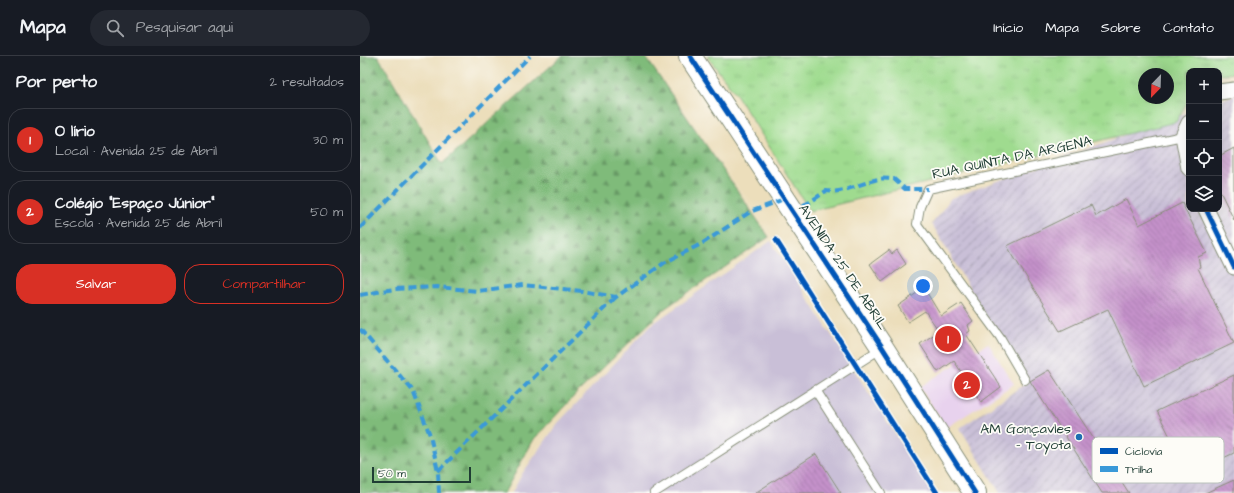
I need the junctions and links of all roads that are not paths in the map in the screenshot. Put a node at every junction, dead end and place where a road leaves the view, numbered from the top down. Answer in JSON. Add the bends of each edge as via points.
{"nodes":[{"id":1,"x":690,"y":56,"type":"edge"},
{"id":2,"x":1234,"y":90,"type":"edge"},
{"id":3,"x":1222,"y":92,"type":"edge"},
{"id":4,"x":1186,"y":129,"type":"edge"},
{"id":5,"x":1207,"y":212,"type":"edge"},
{"id":6,"x":1234,"y":267,"type":"edge"},
{"id":7,"x":882,"y":347,"type":"junction"},
{"id":8,"x":1025,"y":380,"type":"dead end"},
{"id":9,"x":815,"y":390,"type":"junction"},
{"id":10,"x":654,"y":493,"type":"edge"},
{"id":11,"x":881,"y":493,"type":"edge"},
{"id":12,"x":975,"y":493,"type":"edge"}],
"edges":[{"from":1,"to":7,"type":"main road","name":"AVENIDA 25 DE ABRIL"},
{"from":2,"to":3,"type":"street"},
{"from":4,"to":8,"type":"lane","name":"RUA QUINTA DA ARGENA","via":[[928,189],[917,224],[1000,337]]},
{"from":5,"to":6,"type":"street"},
{"from":7,"to":9,"type":"lane"},
{"from":7,"to":12,"type":"main road","name":"AVENIDA 25 DE ABRIL"},
{"from":9,"to":10,"type":"lane"},
{"from":9,"to":11,"type":"lane"}]}
